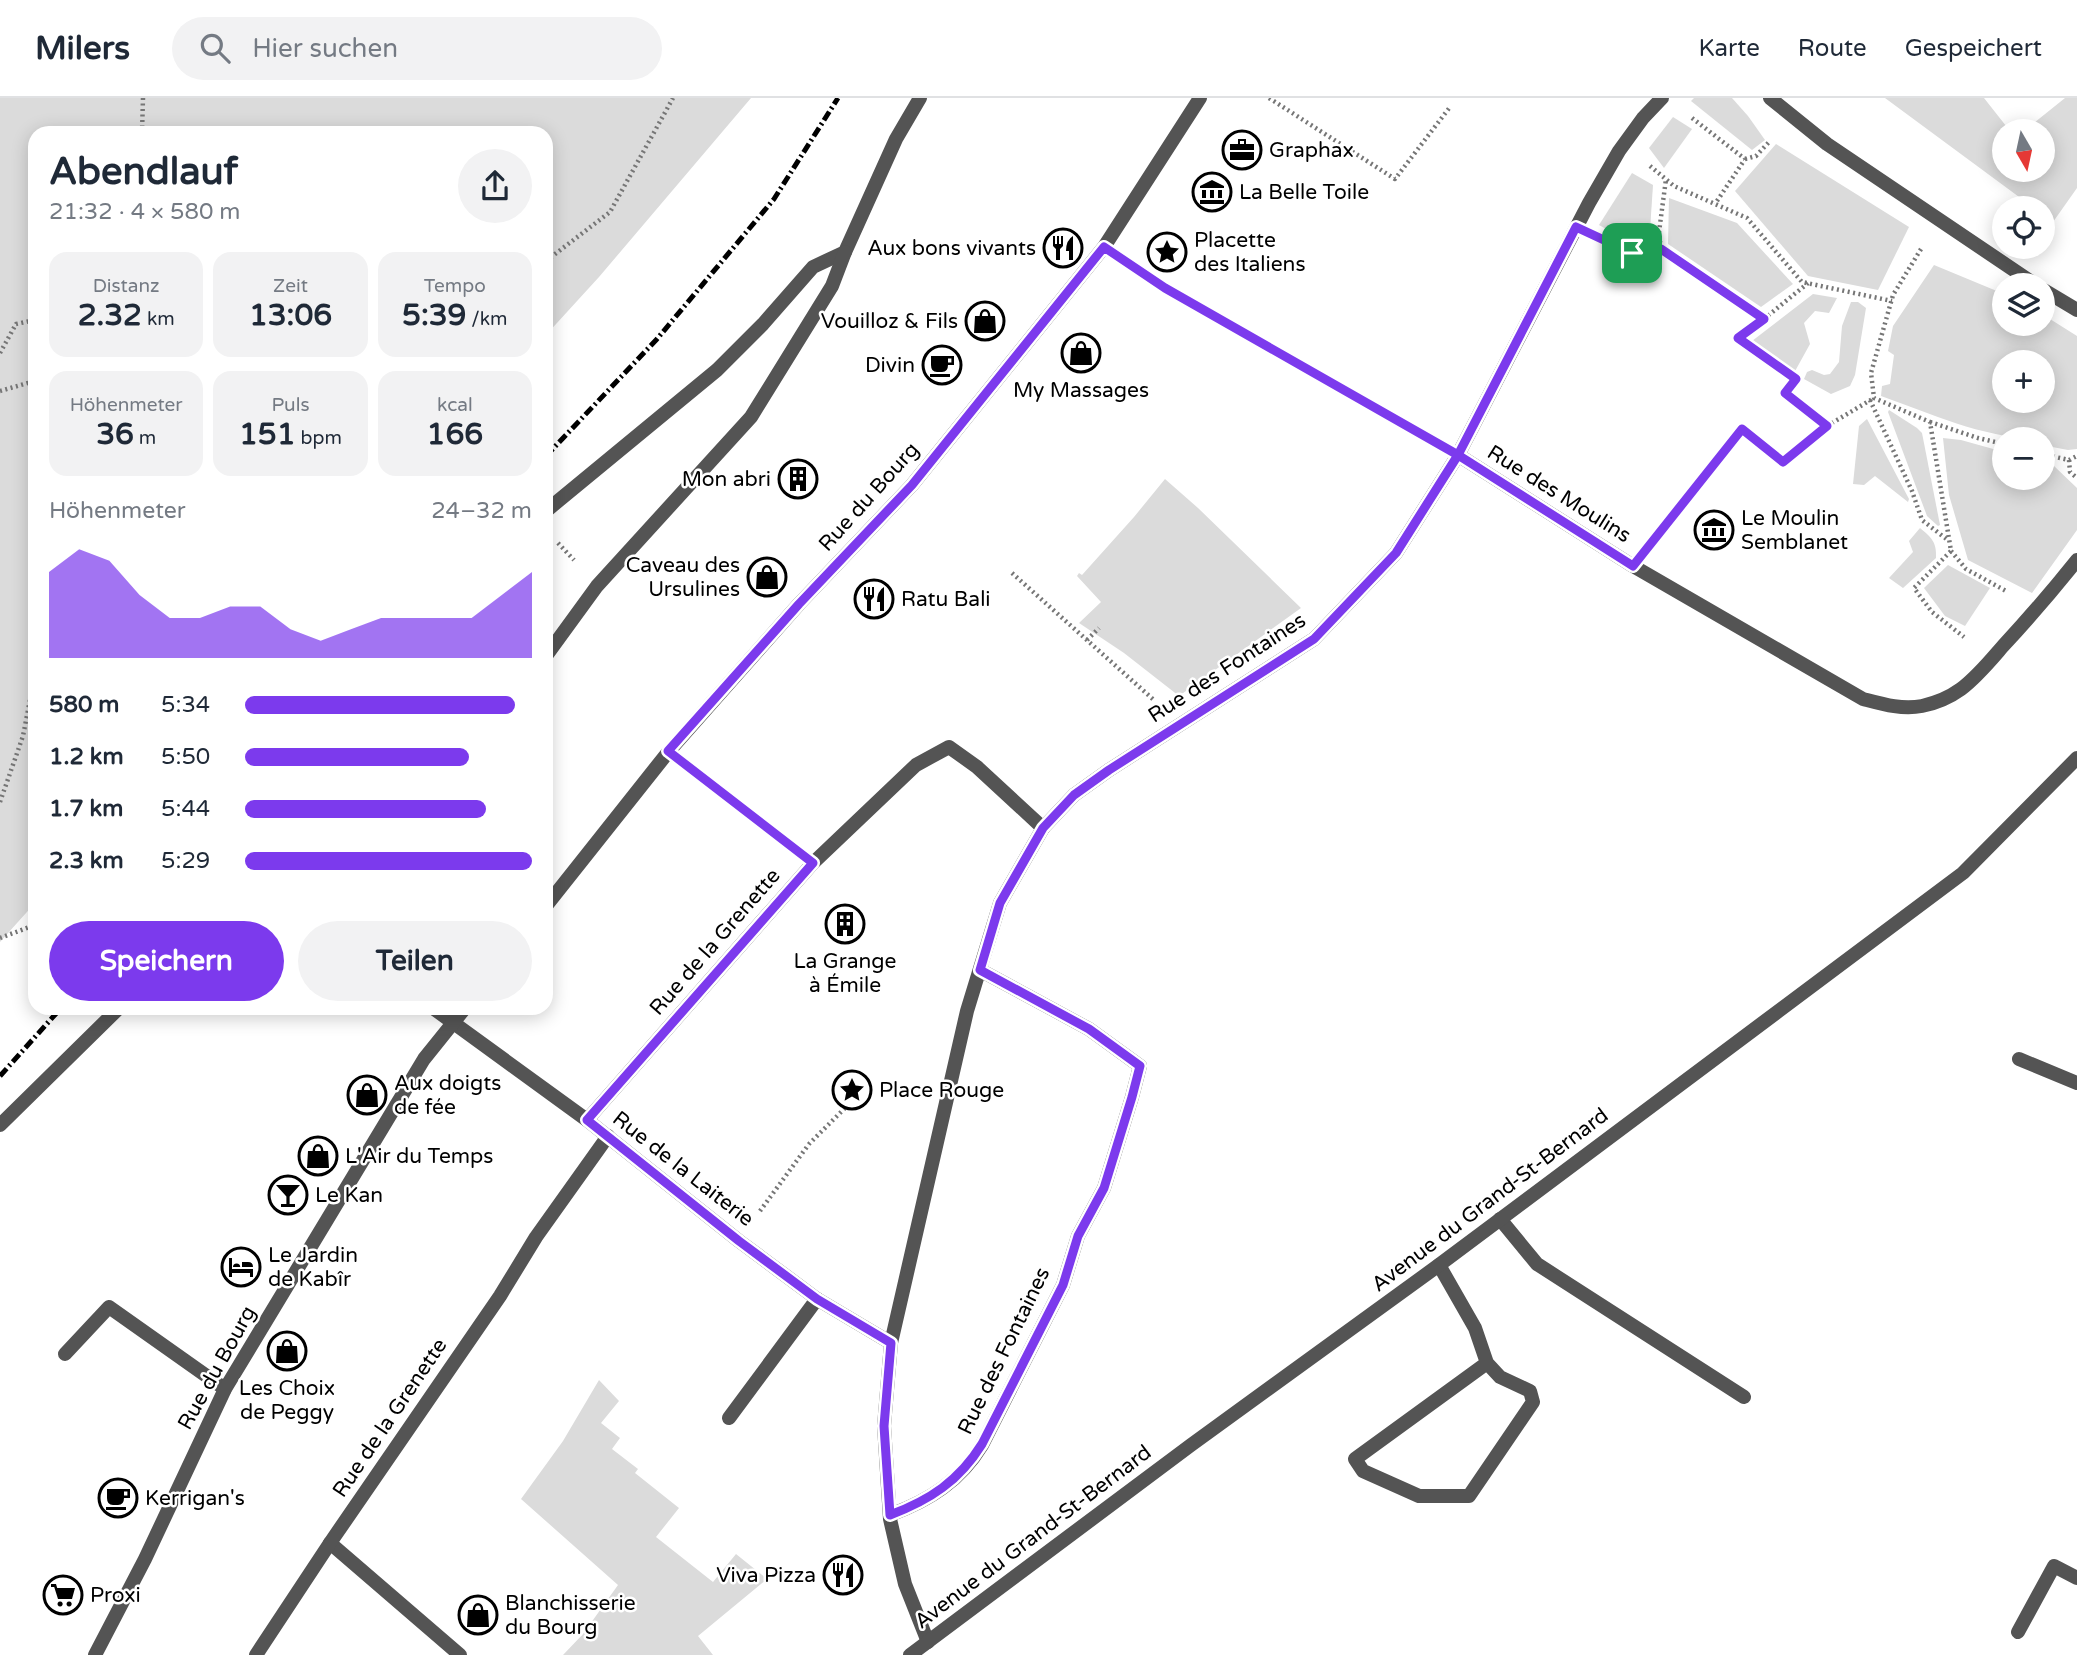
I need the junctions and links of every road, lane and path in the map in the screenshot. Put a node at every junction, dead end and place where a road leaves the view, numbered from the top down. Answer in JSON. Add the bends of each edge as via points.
{"nodes":[{"id":1,"x":143,"y":98,"type":"edge"},
{"id":2,"x":673,"y":98,"type":"edge"},
{"id":3,"x":920,"y":98,"type":"edge"},
{"id":4,"x":1200,"y":98,"type":"edge"},
{"id":5,"x":1269,"y":98,"type":"edge"},
{"id":6,"x":1662,"y":98,"type":"edge"},
{"id":7,"x":1770,"y":98,"type":"edge"},
{"id":8,"x":1450,"y":107,"type":"dead end"},
{"id":9,"x":1687,"y":114,"type":"dead end"},
{"id":10,"x":142,"y":126,"type":"edge"},
{"id":11,"x":1717,"y":138,"type":"junction"},
{"id":12,"x":1713,"y":143,"type":"dead end"},
{"id":13,"x":1624,"y":144,"type":"junction"},
{"id":14,"x":1665,"y":179,"type":"junction"},
{"id":15,"x":1715,"y":204,"type":"junction"},
{"id":16,"x":1939,"y":220,"type":"junction"},
{"id":17,"x":1576,"y":227,"type":"junction"},
{"id":18,"x":1104,"y":247,"type":"junction"},
{"id":19,"x":1661,"y":249,"type":"junction"},
{"id":20,"x":845,"y":252,"type":"junction"},
{"id":21,"x":553,"y":256,"type":"edge"},
{"id":22,"x":2018,"y":273,"type":"edge"},
{"id":23,"x":1808,"y":283,"type":"junction"},
{"id":24,"x":2055,"y":297,"type":"edge"},
{"id":25,"x":1892,"y":300,"type":"junction"},
{"id":26,"x":2077,"y":310,"type":"edge"},
{"id":27,"x":1764,"y":319,"type":"junction"},
{"id":28,"x":28,"y":321,"type":"edge"},
{"id":29,"x":0,"y":353,"type":"edge"},
{"id":30,"x":28,"y":383,"type":"edge"},
{"id":31,"x":0,"y":391,"type":"edge"},
{"id":32,"x":1872,"y":399,"type":"junction"},
{"id":33,"x":1930,"y":422,"type":"junction"},
{"id":34,"x":1827,"y":426,"type":"junction"},
{"id":35,"x":1992,"y":441,"type":"edge"},
{"id":36,"x":1458,"y":455,"type":"junction"},
{"id":37,"x":2077,"y":456,"type":"edge"},
{"id":38,"x":2055,"y":457,"type":"edge"},
{"id":39,"x":2069,"y":460,"type":"junction"},
{"id":40,"x":2077,"y":478,"type":"edge"},
{"id":41,"x":553,"y":505,"type":"edge"},
{"id":42,"x":1950,"y":542,"type":"junction"},
{"id":43,"x":1951,"y":551,"type":"junction"},
{"id":44,"x":2077,"y":560,"type":"edge"},
{"id":45,"x":1633,"y":566,"type":"junction"},
{"id":46,"x":1012,"y":573,"type":"dead end"},
{"id":47,"x":2037,"y":608,"type":"junction"},
{"id":48,"x":1099,"y":628,"type":"dead end"},
{"id":49,"x":1087,"y":640,"type":"junction"},
{"id":50,"x":553,"y":646,"type":"edge"},
{"id":51,"x":1977,"y":675,"type":"junction"},
{"id":52,"x":28,"y":710,"type":"edge"},
{"id":53,"x":1178,"y":725,"type":"junction"},
{"id":54,"x":668,"y":751,"type":"junction"},
{"id":55,"x":2077,"y":758,"type":"edge"},
{"id":56,"x":0,"y":802,"type":"edge"},
{"id":57,"x":1043,"y":828,"type":"junction"},
{"id":58,"x":813,"y":863,"type":"junction"},
{"id":59,"x":553,"y":897,"type":"edge"},
{"id":60,"x":28,"y":927,"type":"edge"},
{"id":61,"x":0,"y":937,"type":"edge"},
{"id":62,"x":980,"y":970,"type":"junction"},
{"id":63,"x":112,"y":1015,"type":"edge"},
{"id":64,"x":442,"y":1015,"type":"edge"},
{"id":65,"x":459,"y":1015,"type":"edge"},
{"id":66,"x":453,"y":1023,"type":"junction"},
{"id":67,"x":2019,"y":1059,"type":"dead end"},
{"id":68,"x":2077,"y":1083,"type":"edge"},
{"id":69,"x":846,"y":1106,"type":"dead end"},
{"id":70,"x":587,"y":1120,"type":"junction"},
{"id":71,"x":0,"y":1125,"type":"edge"},
{"id":72,"x":608,"y":1136,"type":"junction"},
{"id":73,"x":1500,"y":1219,"type":"junction"},
{"id":74,"x":739,"y":1241,"type":"junction"},
{"id":75,"x":1439,"y":1265,"type":"junction"},
{"id":76,"x":817,"y":1299,"type":"junction"},
{"id":77,"x":891,"y":1343,"type":"junction"},
{"id":78,"x":65,"y":1354,"type":"dead end"},
{"id":79,"x":1486,"y":1363,"type":"junction"},
{"id":80,"x":225,"y":1389,"type":"junction"},
{"id":81,"x":1744,"y":1397,"type":"dead end"},
{"id":82,"x":729,"y":1418,"type":"dead end"},
{"id":83,"x":890,"y":1515,"type":"junction"},
{"id":84,"x":330,"y":1543,"type":"junction"},
{"id":85,"x":2077,"y":1578,"type":"edge"},
{"id":86,"x":2018,"y":1632,"type":"dead end"},
{"id":87,"x":928,"y":1642,"type":"junction"},
{"id":88,"x":95,"y":1655,"type":"edge"},
{"id":89,"x":256,"y":1655,"type":"edge"},
{"id":90,"x":460,"y":1655,"type":"edge"},
{"id":91,"x":909,"y":1655,"type":"edge"}],
"edges":[{"from":1,"to":10,"type":"path"},
{"from":2,"to":21,"type":"path","via":[[610,212]]},
{"from":3,"to":20,"type":"street","via":[[896,139]]},
{"from":4,"to":18,"type":"street","name":"Rue du Bourg"},
{"from":5,"to":8,"type":"path","via":[[1395,180]]},
{"from":6,"to":13,"type":"street","name":"Rue des Fontaines"},
{"from":7,"to":16,"type":"street","via":[[1827,144]]},
{"from":9,"to":11,"type":"path"},
{"from":11,"to":12,"type":"path"},
{"from":11,"to":15,"type":"path","via":[[1745,159]]},
{"from":13,"to":14,"type":"path"},
{"from":13,"to":17,"type":"street","name":"Rue des Fontaines"},
{"from":14,"to":15,"type":"path"},
{"from":14,"to":19,"type":"path"},
{"from":15,"to":23,"type":"path","via":[[1746,218],[1802,282]]},
{"from":16,"to":22,"type":"street"},
{"from":16,"to":25,"type":"path"},
{"from":17,"to":19,"type":"path","via":[[1632,253]]},
{"from":17,"to":36,"type":"street","name":"Rue des Fontaines"},
{"from":18,"to":36,"type":"path","name":"Rue des Moulins","via":[[1165,288]]},
{"from":18,"to":54,"type":"street","name":"Rue du Bourg","via":[[912,485]]},
{"from":19,"to":27,"type":"path"},
{"from":20,"to":41,"type":"street","via":[[813,267],[717,370]]},
{"from":20,"to":50,"type":"street","via":[[832,286],[751,417],[597,586]]},
{"from":23,"to":25,"type":"path"},
{"from":23,"to":27,"type":"path"},
{"from":24,"to":26,"type":"street"},
{"from":25,"to":32,"type":"path","via":[[1871,373]]},
{"from":27,"to":34,"type":"path","via":[[1738,338],[1796,379],[1785,393]]},
{"from":28,"to":29,"type":"path","via":[[16,324]]},
{"from":30,"to":31,"type":"path"},
{"from":32,"to":33,"type":"path"},
{"from":32,"to":34,"type":"path"},
{"from":32,"to":42,"type":"path","via":[[1923,520]]},
{"from":33,"to":35,"type":"path"},
{"from":33,"to":42,"type":"path"},
{"from":34,"to":45,"type":"path","via":[[1783,462],[1742,429]]},
{"from":36,"to":45,"type":"street","name":"Rue des Moulins"},
{"from":36,"to":53,"type":"street","name":"Rue des Fontaines","via":[[1396,553],[1314,639]]},
{"from":37,"to":39,"type":"path"},
{"from":38,"to":39,"type":"path"},
{"from":39,"to":40,"type":"path","via":[[2070,472]]},
{"from":42,"to":43,"type":"path"},
{"from":43,"to":47,"type":"path","via":[[1966,569]]},
{"from":43,"to":51,"type":"path","via":[[1914,588],[1932,612],[1972,642]]},
{"from":44,"to":47,"type":"street","name":"Rue des Moulins"},
{"from":45,"to":51,"type":"street","name":"Rue des Moulins","via":[[1863,699],[1922,706],[1962,689]]},
{"from":46,"to":49,"type":"path"},
{"from":47,"to":51,"type":"street","name":"Rue des Moulins"},
{"from":48,"to":49,"type":"path"},
{"from":49,"to":53,"type":"path"},
{"from":52,"to":56,"type":"path"},
{"from":53,"to":57,"type":"street","name":"Rue des Fontaines","via":[[1074,795]]},
{"from":54,"to":58,"type":"path"},
{"from":54,"to":59,"type":"street","name":"Rue du Bourg"},
{"from":55,"to":73,"type":"street","name":"Avenue du Grand-St-Bernard","via":[[1962,873]]},
{"from":57,"to":58,"type":"street","name":"Rue de la Grenette","via":[[949,747],[916,765]]},
{"from":57,"to":62,"type":"street","name":"Rue des Fontaines","via":[[1000,903]]},
{"from":58,"to":70,"type":"street","name":"Rue de la Grenette"},
{"from":60,"to":61,"type":"path"},
{"from":62,"to":77,"type":"street","name":"Rue des Fontaines"},
{"from":62,"to":83,"type":"street","name":"Rue des Fontaines","via":[[1089,1029],[1140,1066],[1104,1188],[1078,1236],[1063,1285],[982,1444],[954,1479],[931,1497]]},
{"from":63,"to":71,"type":"street"},
{"from":64,"to":66,"type":"street","name":"Rue de la Laiterie"},
{"from":65,"to":66,"type":"street","name":"Rue du Bourg"},
{"from":66,"to":70,"type":"street","name":"Rue de la Laiterie"},
{"from":66,"to":80,"type":"street","name":"Rue du Bourg","via":[[424,1059]]},
{"from":67,"to":68,"type":"street"},
{"from":69,"to":74,"type":"path","via":[[809,1144]]},
{"from":70,"to":72,"type":"street","name":"Rue de la Laiterie"},
{"from":72,"to":74,"type":"street","name":"Rue de la Laiterie"},
{"from":72,"to":84,"type":"street","name":"Rue de la Grenette"},
{"from":73,"to":75,"type":"street","name":"Avenue du Grand-St-Bernard"},
{"from":73,"to":81,"type":"street","via":[[1537,1264]]},
{"from":74,"to":76,"type":"street","name":"Rue de la Laiterie"},
{"from":75,"to":79,"type":"street","via":[[1475,1328]]},
{"from":75,"to":87,"type":"street","name":"Avenue du Grand-St-Bernard"},
{"from":76,"to":77,"type":"street","name":"Rue de la Laiterie"},
{"from":76,"to":82,"type":"street"},
{"from":77,"to":83,"type":"street","name":"Rue des Fontaines","via":[[884,1426]]},
{"from":78,"to":80,"type":"street","via":[[109,1307]]},
{"from":79,"to":79,"type":"street","via":[[1500,1377],[1530,1391],[1533,1402],[1469,1496],[1419,1496],[1363,1471],[1355,1459]]},
{"from":80,"to":88,"type":"street","name":"Rue du Bourg"},
{"from":83,"to":87,"type":"street","name":"Rue des Fontaines","via":[[905,1584]]},
{"from":84,"to":89,"type":"street","name":"Rue de la Grenette"},
{"from":84,"to":90,"type":"street"},
{"from":85,"to":86,"type":"street","via":[[2054,1566]]},
{"from":87,"to":91,"type":"street","name":"Avenue du Grand-St-Bernard"}]}
